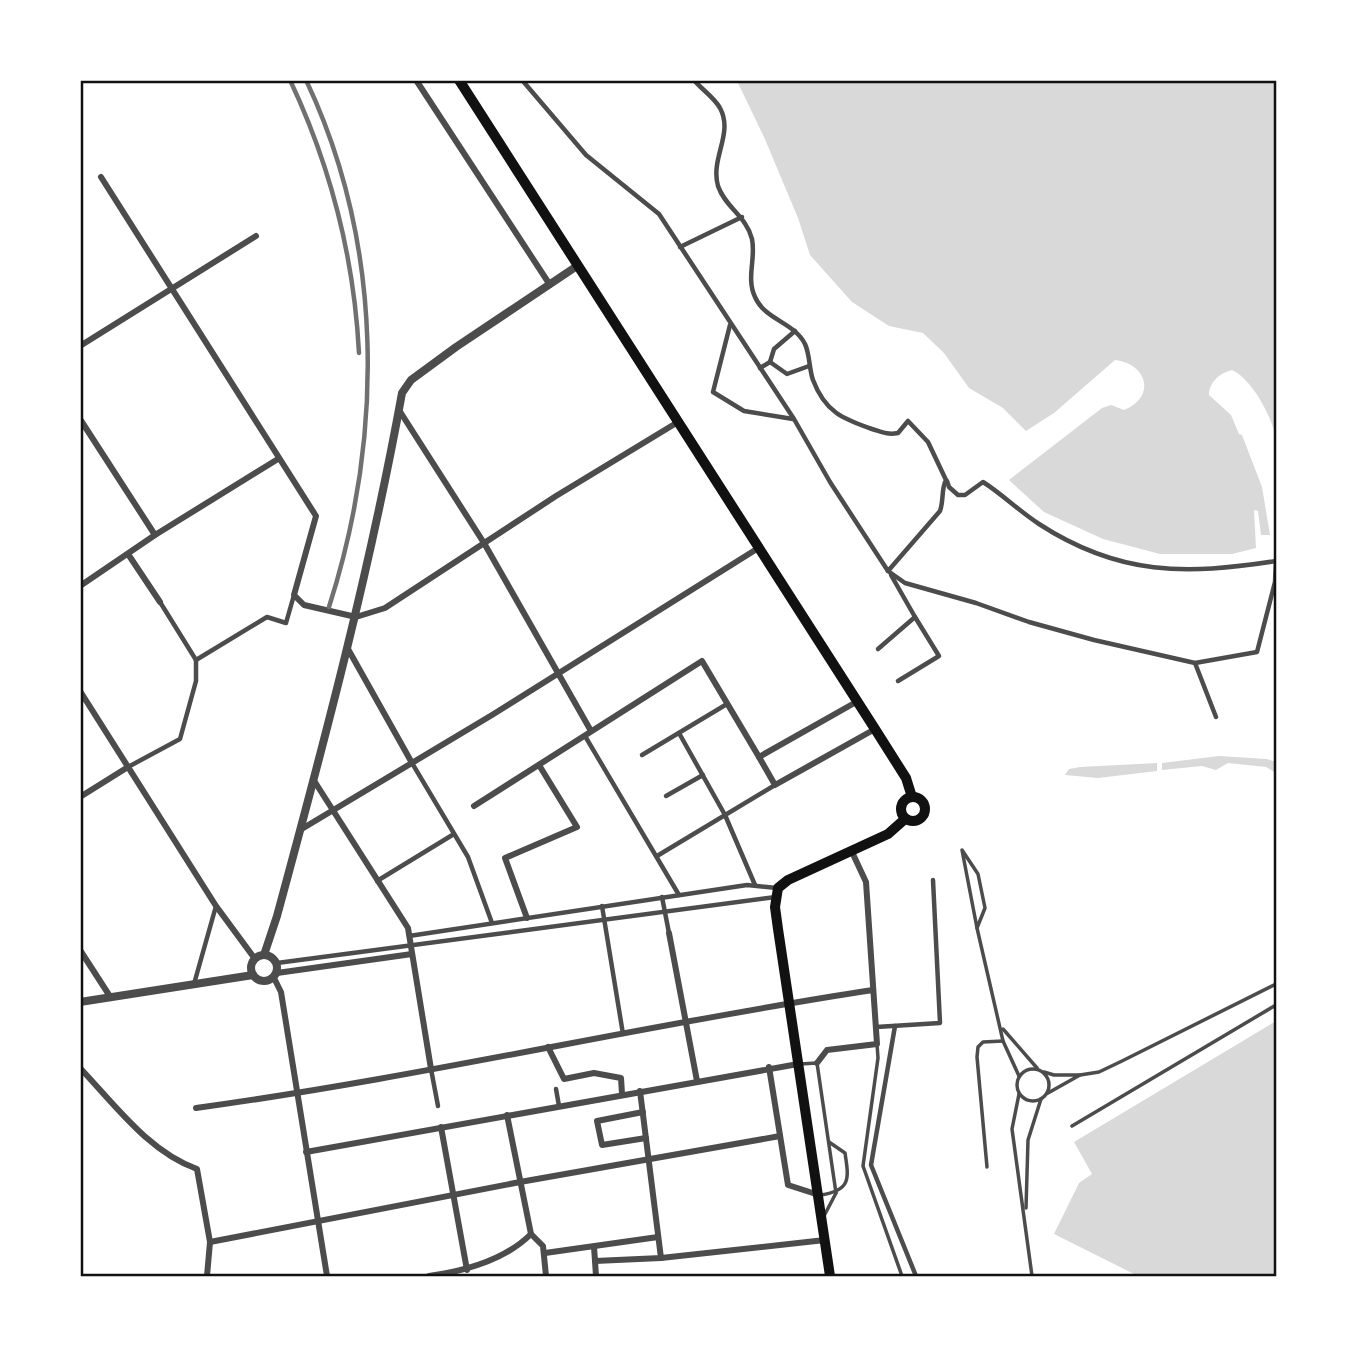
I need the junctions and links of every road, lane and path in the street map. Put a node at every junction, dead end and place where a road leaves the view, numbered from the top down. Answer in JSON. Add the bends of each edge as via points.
{"nodes":[{"id":1,"x":416,"y":80,"type":"edge"},
{"id":2,"x":459,"y":80,"type":"edge"},
{"id":3,"x":522,"y":80,"type":"edge"},
{"id":4,"x":694,"y":80,"type":"edge"},
{"id":5,"x":101,"y":177,"type":"dead end"},
{"id":6,"x":742,"y":217,"type":"junction"},
{"id":7,"x":256,"y":236,"type":"dead end"},
{"id":8,"x":680,"y":247,"type":"junction"},
{"id":9,"x":577,"y":266,"type":"junction"},
{"id":10,"x":550,"y":285,"type":"junction"},
{"id":11,"x":173,"y":288,"type":"junction"},
{"id":12,"x":730,"y":323,"type":"junction"},
{"id":13,"x":794,"y":331,"type":"junction"},
{"id":14,"x":80,"y":346,"type":"edge"},
{"id":15,"x":770,"y":362,"type":"junction"},
{"id":16,"x":809,"y":366,"type":"junction"},
{"id":17,"x":760,"y":369,"type":"junction"},
{"id":18,"x":399,"y":410,"type":"junction"},
{"id":19,"x":80,"y":419,"type":"edge"},
{"id":20,"x":794,"y":419,"type":"junction"},
{"id":21,"x":678,"y":422,"type":"junction"},
{"id":22,"x":278,"y":459,"type":"junction"},
{"id":23,"x":946,"y":480,"type":"junction"},
{"id":24,"x":155,"y":535,"type":"junction"},
{"id":25,"x":484,"y":543,"type":"junction"},
{"id":26,"x":760,"y":547,"type":"junction"},
{"id":27,"x":128,"y":554,"type":"junction"},
{"id":28,"x":888,"y":571,"type":"junction"},
{"id":29,"x":80,"y":586,"type":"edge"},
{"id":30,"x":294,"y":595,"type":"junction"},
{"id":31,"x":159,"y":602,"type":"joint"},
{"id":32,"x":356,"y":617,"type":"junction"},
{"id":33,"x":915,"y":617,"type":"junction"},
{"id":34,"x":348,"y":649,"type":"junction"},
{"id":35,"x":878,"y":649,"type":"dead end"},
{"id":36,"x":196,"y":660,"type":"junction"},
{"id":37,"x":1195,"y":663,"type":"junction"},
{"id":38,"x":557,"y":673,"type":"junction"},
{"id":39,"x":898,"y":681,"type":"dead end"},
{"id":40,"x":80,"y":691,"type":"edge"},
{"id":41,"x":858,"y":701,"type":"junction"},
{"id":42,"x":727,"y":704,"type":"junction"},
{"id":43,"x":1216,"y":717,"type":"dead end"},
{"id":44,"x":876,"y":729,"type":"junction"},
{"id":45,"x":588,"y":733,"type":"junction"},
{"id":46,"x":679,"y":733,"type":"junction"},
{"id":47,"x":642,"y":755,"type":"dead end"},
{"id":48,"x":759,"y":757,"type":"junction"},
{"id":49,"x":412,"y":763,"type":"junction"},
{"id":50,"x":539,"y":765,"type":"junction"},
{"id":51,"x":128,"y":767,"type":"junction"},
{"id":52,"x":702,"y":775,"type":"junction"},
{"id":53,"x":313,"y":779,"type":"junction"},
{"id":54,"x":775,"y":785,"type":"junction"},
{"id":55,"x":666,"y":796,"type":"dead end"},
{"id":56,"x":80,"y":797,"type":"edge"},
{"id":57,"x":912,"y":797,"type":"junction"},
{"id":58,"x":474,"y":806,"type":"dead end"},
{"id":59,"x":333,"y":812,"type":"junction"},
{"id":60,"x":725,"y":815,"type":"junction"},
{"id":61,"x":905,"y":819,"type":"junction"},
{"id":62,"x":300,"y":830,"type":"junction"},
{"id":63,"x":454,"y":834,"type":"junction"},
{"id":64,"x":852,"y":852,"type":"junction"},
{"id":65,"x":657,"y":856,"type":"junction"},
{"id":66,"x":933,"y":880,"type":"dead end"},
{"id":67,"x":377,"y":882,"type":"junction"},
{"id":68,"x":756,"y":886,"type":"junction"},
{"id":69,"x":777,"y":892,"type":"junction"},
{"id":70,"x":679,"y":895,"type":"junction"},
{"id":71,"x":662,"y":897,"type":"junction"},
{"id":72,"x":216,"y":906,"type":"junction"},
{"id":73,"x":602,"y":906,"type":"junction"},
{"id":74,"x":665,"y":911,"type":"junction"},
{"id":75,"x":527,"y":918,"type":"junction"},
{"id":76,"x":604,"y":919,"type":"junction"},
{"id":77,"x":492,"y":923,"type":"junction"},
{"id":78,"x":977,"y":928,"type":"junction"},
{"id":79,"x":669,"y":933,"type":"joint"},
{"id":80,"x":409,"y":936,"type":"junction"},
{"id":81,"x":410,"y":945,"type":"junction"},
{"id":82,"x":80,"y":950,"type":"edge"},
{"id":83,"x":412,"y":954,"type":"junction"},
{"id":84,"x":264,"y":955,"type":"junction"},
{"id":85,"x":255,"y":959,"type":"junction"},
{"id":86,"x":276,"y":962,"type":"junction"},
{"id":87,"x":253,"y":975,"type":"junction"},
{"id":88,"x":276,"y":975,"type":"junction"},
{"id":89,"x":194,"y":984,"type":"junction"},
{"id":90,"x":1276,"y":984,"type":"edge"},
{"id":91,"x":873,"y":990,"type":"junction"},
{"id":92,"x":111,"y":998,"type":"junction"},
{"id":93,"x":80,"y":1002,"type":"edge"},
{"id":94,"x":789,"y":1003,"type":"junction"},
{"id":95,"x":1276,"y":1005,"type":"edge"},
{"id":96,"x":686,"y":1022,"type":"junction"},
{"id":97,"x":895,"y":1026,"type":"junction"},
{"id":98,"x":876,"y":1027,"type":"junction"},
{"id":99,"x":1001,"y":1028,"type":"junction"},
{"id":100,"x":623,"y":1034,"type":"junction"},
{"id":101,"x":1003,"y":1041,"type":"junction"},
{"id":102,"x":877,"y":1044,"type":"junction"},
{"id":103,"x":548,"y":1048,"type":"junction"},
{"id":104,"x":817,"y":1063,"type":"junction"},
{"id":105,"x":798,"y":1064,"type":"junction"},
{"id":106,"x":769,"y":1067,"type":"junction"},
{"id":107,"x":80,"y":1068,"type":"edge"},
{"id":108,"x":431,"y":1069,"type":"junction"},
{"id":109,"x":1041,"y":1071,"type":"junction"},
{"id":110,"x":1080,"y":1075,"type":"junction"},
{"id":111,"x":1019,"y":1076,"type":"junction"},
{"id":112,"x":697,"y":1081,"type":"junction"},
{"id":113,"x":556,"y":1089,"type":"dead end"},
{"id":114,"x":640,"y":1091,"type":"junction"},
{"id":115,"x":297,"y":1094,"type":"junction"},
{"id":116,"x":622,"y":1094,"type":"junction"},
{"id":117,"x":1020,"y":1094,"type":"junction"},
{"id":118,"x":1046,"y":1094,"type":"junction"},
{"id":119,"x":1041,"y":1099,"type":"junction"},
{"id":120,"x":438,"y":1106,"type":"dead end"},
{"id":121,"x":559,"y":1106,"type":"junction"},
{"id":122,"x":196,"y":1108,"type":"dead end"},
{"id":123,"x":643,"y":1112,"type":"junction"},
{"id":124,"x":507,"y":1115,"type":"junction"},
{"id":125,"x":441,"y":1124,"type":"junction"},
{"id":126,"x":1072,"y":1126,"type":"dead end"},
{"id":127,"x":780,"y":1136,"type":"junction"},
{"id":128,"x":646,"y":1138,"type":"junction"},
{"id":129,"x":828,"y":1141,"type":"junction"},
{"id":130,"x":306,"y":1152,"type":"junction"},
{"id":131,"x":648,"y":1160,"type":"junction"},
{"id":132,"x":987,"y":1167,"type":"dead end"},
{"id":133,"x":520,"y":1182,"type":"junction"},
{"id":134,"x":836,"y":1193,"type":"junction"},
{"id":135,"x":455,"y":1195,"type":"junction"},
{"id":136,"x":819,"y":1195,"type":"junction"},
{"id":137,"x":822,"y":1219,"type":"junction"},
{"id":138,"x":318,"y":1221,"type":"junction"},
{"id":139,"x":1026,"y":1221,"type":"junction"},
{"id":140,"x":531,"y":1234,"type":"junction"},
{"id":141,"x":658,"y":1237,"type":"junction"},
{"id":142,"x":825,"y":1240,"type":"junction"},
{"id":143,"x":210,"y":1242,"type":"junction"},
{"id":144,"x":594,"y":1247,"type":"junction"},
{"id":145,"x":545,"y":1253,"type":"junction"},
{"id":146,"x":661,"y":1258,"type":"junction"},
{"id":147,"x":595,"y":1261,"type":"junction"},
{"id":148,"x":467,"y":1273,"type":"edge"},
{"id":149,"x":207,"y":1276,"type":"edge"},
{"id":150,"x":327,"y":1276,"type":"edge"},
{"id":151,"x":429,"y":1276,"type":"edge"},
{"id":152,"x":546,"y":1276,"type":"edge"},
{"id":153,"x":596,"y":1276,"type":"edge"},
{"id":154,"x":830,"y":1276,"type":"edge"},
{"id":155,"x":902,"y":1276,"type":"edge"},
{"id":156,"x":916,"y":1276,"type":"edge"},
{"id":157,"x":1032,"y":1276,"type":"edge"}],
"edges":[{"from":1,"to":10,"type":"street"},
{"from":2,"to":9,"type":"main road"},
{"from":3,"to":8,"type":"street","via":[[586,155],[659,214]]},
{"from":4,"to":6,"type":"street","via":[[723,115],[725,134],[717,182],[724,198]]},
{"from":5,"to":11,"type":"street"},
{"from":6,"to":8,"type":"street"},
{"from":6,"to":13,"type":"street","via":[[752,238],[755,298]]},
{"from":7,"to":11,"type":"street"},
{"from":8,"to":12,"type":"street"},
{"from":9,"to":10,"type":"street"},
{"from":9,"to":21,"type":"main road"},
{"from":10,"to":18,"type":"street","via":[[411,380],[401,393]]},
{"from":11,"to":14,"type":"street"},
{"from":11,"to":22,"type":"street"},
{"from":12,"to":17,"type":"street"},
{"from":12,"to":20,"type":"street","via":[[713,392],[744,411]]},
{"from":13,"to":15,"type":"street","via":[[774,349]]},
{"from":13,"to":16,"type":"street","via":[[807,348]]},
{"from":15,"to":16,"type":"street","via":[[787,374]]},
{"from":15,"to":17,"type":"street"},
{"from":16,"to":23,"type":"street","via":[[824,402],[846,421],[890,434],[898,433],[908,421],[928,442]]},
{"from":17,"to":20,"type":"street"},
{"from":18,"to":25,"type":"street"},
{"from":18,"to":32,"type":"street"},
{"from":19,"to":24,"type":"street"},
{"from":20,"to":28,"type":"street"},
{"from":21,"to":25,"type":"street"},
{"from":21,"to":26,"type":"main road"},
{"from":22,"to":24,"type":"street"},
{"from":22,"to":30,"type":"street","via":[[316,516]]},
{"from":23,"to":28,"type":"street","via":[[940,510]]},
{"from":23,"to":37,"type":"street","via":[[958,495],[983,482],[1062,538],[1145,567],[1197,571],[1276,561],[1257,652]]},
{"from":24,"to":27,"type":"street"},
{"from":25,"to":32,"type":"street","via":[[385,608]]},
{"from":25,"to":38,"type":"street"},
{"from":26,"to":38,"type":"street"},
{"from":26,"to":41,"type":"main road"},
{"from":27,"to":29,"type":"street"},
{"from":27,"to":31,"type":"street"},
{"from":28,"to":33,"type":"street"},
{"from":28,"to":37,"type":"street","via":[[905,583],[1029,622]]},
{"from":30,"to":32,"type":"street","via":[[304,605]]},
{"from":30,"to":36,"type":"street","via":[[286,623],[267,617]]},
{"from":31,"to":36,"type":"street"},
{"from":32,"to":34,"type":"street"},
{"from":33,"to":35,"type":"street"},
{"from":33,"to":39,"type":"street","via":[[939,656]]},
{"from":34,"to":49,"type":"street"},
{"from":34,"to":53,"type":"street"},
{"from":36,"to":51,"type":"street","via":[[196,681],[180,739]]},
{"from":37,"to":43,"type":"street"},
{"from":38,"to":45,"type":"street"},
{"from":38,"to":49,"type":"street"},
{"from":40,"to":51,"type":"street"},
{"from":41,"to":44,"type":"main road"},
{"from":41,"to":48,"type":"street"},
{"from":42,"to":45,"type":"street","via":[[702,661]]},
{"from":42,"to":46,"type":"street"},
{"from":42,"to":48,"type":"street"},
{"from":44,"to":54,"type":"street"},
{"from":44,"to":57,"type":"main road","via":[[906,778]]},
{"from":45,"to":50,"type":"street"},
{"from":45,"to":65,"type":"street"},
{"from":46,"to":47,"type":"street"},
{"from":46,"to":52,"type":"street"},
{"from":48,"to":54,"type":"street"},
{"from":49,"to":59,"type":"street"},
{"from":49,"to":63,"type":"street"},
{"from":50,"to":58,"type":"street"},
{"from":50,"to":75,"type":"street","via":[[577,827],[505,858]]},
{"from":51,"to":56,"type":"street"},
{"from":51,"to":72,"type":"street"},
{"from":52,"to":55,"type":"street"},
{"from":52,"to":60,"type":"street"},
{"from":53,"to":59,"type":"street"},
{"from":53,"to":62,"type":"street"},
{"from":54,"to":60,"type":"street"},
{"from":57,"to":61,"type":"main road","via":[[901,804]]},
{"from":57,"to":61,"type":"main road","via":[[921,800],[925,811],[918,820]]},
{"from":59,"to":62,"type":"street"},
{"from":59,"to":67,"type":"street"},
{"from":60,"to":65,"type":"street"},
{"from":60,"to":68,"type":"street"},
{"from":61,"to":64,"type":"main road","via":[[888,834]]},
{"from":62,"to":84,"type":"street"},
{"from":63,"to":67,"type":"street"},
{"from":63,"to":77,"type":"street","via":[[468,856]]},
{"from":64,"to":69,"type":"main road","via":[[788,880]]},
{"from":64,"to":91,"type":"street","via":[[866,881]]},
{"from":65,"to":70,"type":"street"},
{"from":66,"to":97,"type":"street","via":[[940,1023]]},
{"from":67,"to":80,"type":"street"},
{"from":68,"to":69,"type":"street"},
{"from":68,"to":70,"type":"street"},
{"from":69,"to":74,"type":"street"},
{"from":69,"to":94,"type":"main road","via":[[775,907]]},
{"from":70,"to":71,"type":"street"},
{"from":71,"to":73,"type":"street"},
{"from":71,"to":74,"type":"street"},
{"from":72,"to":85,"type":"street"},
{"from":72,"to":89,"type":"street"},
{"from":73,"to":75,"type":"street"},
{"from":73,"to":76,"type":"street"},
{"from":74,"to":76,"type":"street"},
{"from":74,"to":79,"type":"street"},
{"from":75,"to":77,"type":"street"},
{"from":76,"to":81,"type":"street"},
{"from":76,"to":100,"type":"street"},
{"from":77,"to":80,"type":"street"},
{"from":78,"to":78,"type":"lane","via":[[985,908],[978,874],[962,850]]},
{"from":78,"to":99,"type":"lane"},
{"from":79,"to":96,"type":"street"},
{"from":80,"to":81,"type":"street"},
{"from":81,"to":83,"type":"street"},
{"from":81,"to":86,"type":"street"},
{"from":82,"to":92,"type":"street"},
{"from":83,"to":88,"type":"street"},
{"from":83,"to":108,"type":"street"},
{"from":84,"to":85,"type":"street"},
{"from":84,"to":86,"type":"street"},
{"from":85,"to":87,"type":"street"},
{"from":86,"to":88,"type":"street"},
{"from":87,"to":88,"type":"street","via":[[262,982]]},
{"from":87,"to":89,"type":"street"},
{"from":88,"to":115,"type":"street"},
{"from":89,"to":92,"type":"street"},
{"from":90,"to":110,"type":"lane","via":[[1122,1062]]},
{"from":91,"to":94,"type":"street"},
{"from":91,"to":98,"type":"street"},
{"from":92,"to":93,"type":"street"},
{"from":94,"to":96,"type":"street"},
{"from":94,"to":105,"type":"main road"},
{"from":95,"to":126,"type":"lane"},
{"from":96,"to":100,"type":"street"},
{"from":96,"to":112,"type":"street"},
{"from":97,"to":98,"type":"street"},
{"from":97,"to":156,"type":"street","via":[[871,1165]]},
{"from":98,"to":102,"type":"street"},
{"from":99,"to":101,"type":"lane"},
{"from":99,"to":109,"type":"lane"},
{"from":100,"to":103,"type":"street"},
{"from":101,"to":111,"type":"lane"},
{"from":101,"to":132,"type":"lane","via":[[983,1042],[976,1057]]},
{"from":102,"to":104,"type":"street","via":[[827,1050]]},
{"from":102,"to":155,"type":"lane","via":[[863,1166]]},
{"from":103,"to":108,"type":"street"},
{"from":103,"to":116,"type":"street","via":[[564,1079],[594,1073],[621,1078]]},
{"from":104,"to":105,"type":"lane"},
{"from":104,"to":129,"type":"lane"},
{"from":105,"to":106,"type":"street"},
{"from":105,"to":136,"type":"main road"},
{"from":106,"to":112,"type":"street"},
{"from":106,"to":127,"type":"street"},
{"from":107,"to":143,"type":"street","via":[[143,1135],[197,1170]]},
{"from":108,"to":115,"type":"street"},
{"from":108,"to":120,"type":"street"},
{"from":109,"to":110,"type":"lane"},
{"from":109,"to":111,"type":"lane","via":[[1025,1070]]},
{"from":109,"to":118,"type":"lane","via":[[1049,1084]]},
{"from":110,"to":118,"type":"lane"},
{"from":111,"to":117,"type":"lane"},
{"from":112,"to":114,"type":"street"},
{"from":113,"to":121,"type":"street"},
{"from":114,"to":116,"type":"street"},
{"from":114,"to":123,"type":"street"},
{"from":115,"to":122,"type":"street"},
{"from":115,"to":130,"type":"street"},
{"from":116,"to":121,"type":"street"},
{"from":117,"to":119,"type":"lane","via":[[1027,1100]]},
{"from":117,"to":139,"type":"lane","via":[[1012,1129]]},
{"from":118,"to":119,"type":"lane"},
{"from":119,"to":139,"type":"lane","via":[[1028,1140]]},
{"from":121,"to":124,"type":"street"},
{"from":123,"to":128,"type":"street"},
{"from":123,"to":128,"type":"street","via":[[597,1121],[601,1145]]},
{"from":124,"to":125,"type":"street"},
{"from":124,"to":133,"type":"street"},
{"from":125,"to":130,"type":"street"},
{"from":125,"to":135,"type":"street"},
{"from":127,"to":131,"type":"street"},
{"from":127,"to":136,"type":"street","via":[[788,1185]]},
{"from":128,"to":131,"type":"street"},
{"from":129,"to":134,"type":"lane"},
{"from":129,"to":134,"type":"lane","via":[[845,1153],[849,1176]]},
{"from":130,"to":138,"type":"street"},
{"from":131,"to":133,"type":"street"},
{"from":131,"to":141,"type":"street"},
{"from":133,"to":135,"type":"street"},
{"from":133,"to":140,"type":"street"},
{"from":134,"to":136,"type":"lane"},
{"from":134,"to":137,"type":"lane"},
{"from":135,"to":138,"type":"street"},
{"from":135,"to":148,"type":"street"},
{"from":136,"to":137,"type":"main road"},
{"from":137,"to":142,"type":"main road"},
{"from":138,"to":143,"type":"street"},
{"from":138,"to":150,"type":"street"},
{"from":139,"to":157,"type":"lane"},
{"from":140,"to":145,"type":"street"},
{"from":140,"to":148,"type":"street","via":[[523,1243]]},
{"from":141,"to":144,"type":"street"},
{"from":141,"to":146,"type":"street"},
{"from":142,"to":146,"type":"street"},
{"from":142,"to":154,"type":"main road"},
{"from":143,"to":149,"type":"street"},
{"from":144,"to":145,"type":"street"},
{"from":144,"to":147,"type":"street"},
{"from":145,"to":152,"type":"street"},
{"from":146,"to":147,"type":"street"},
{"from":147,"to":153,"type":"street"},
{"from":148,"to":151,"type":"street"}]}
